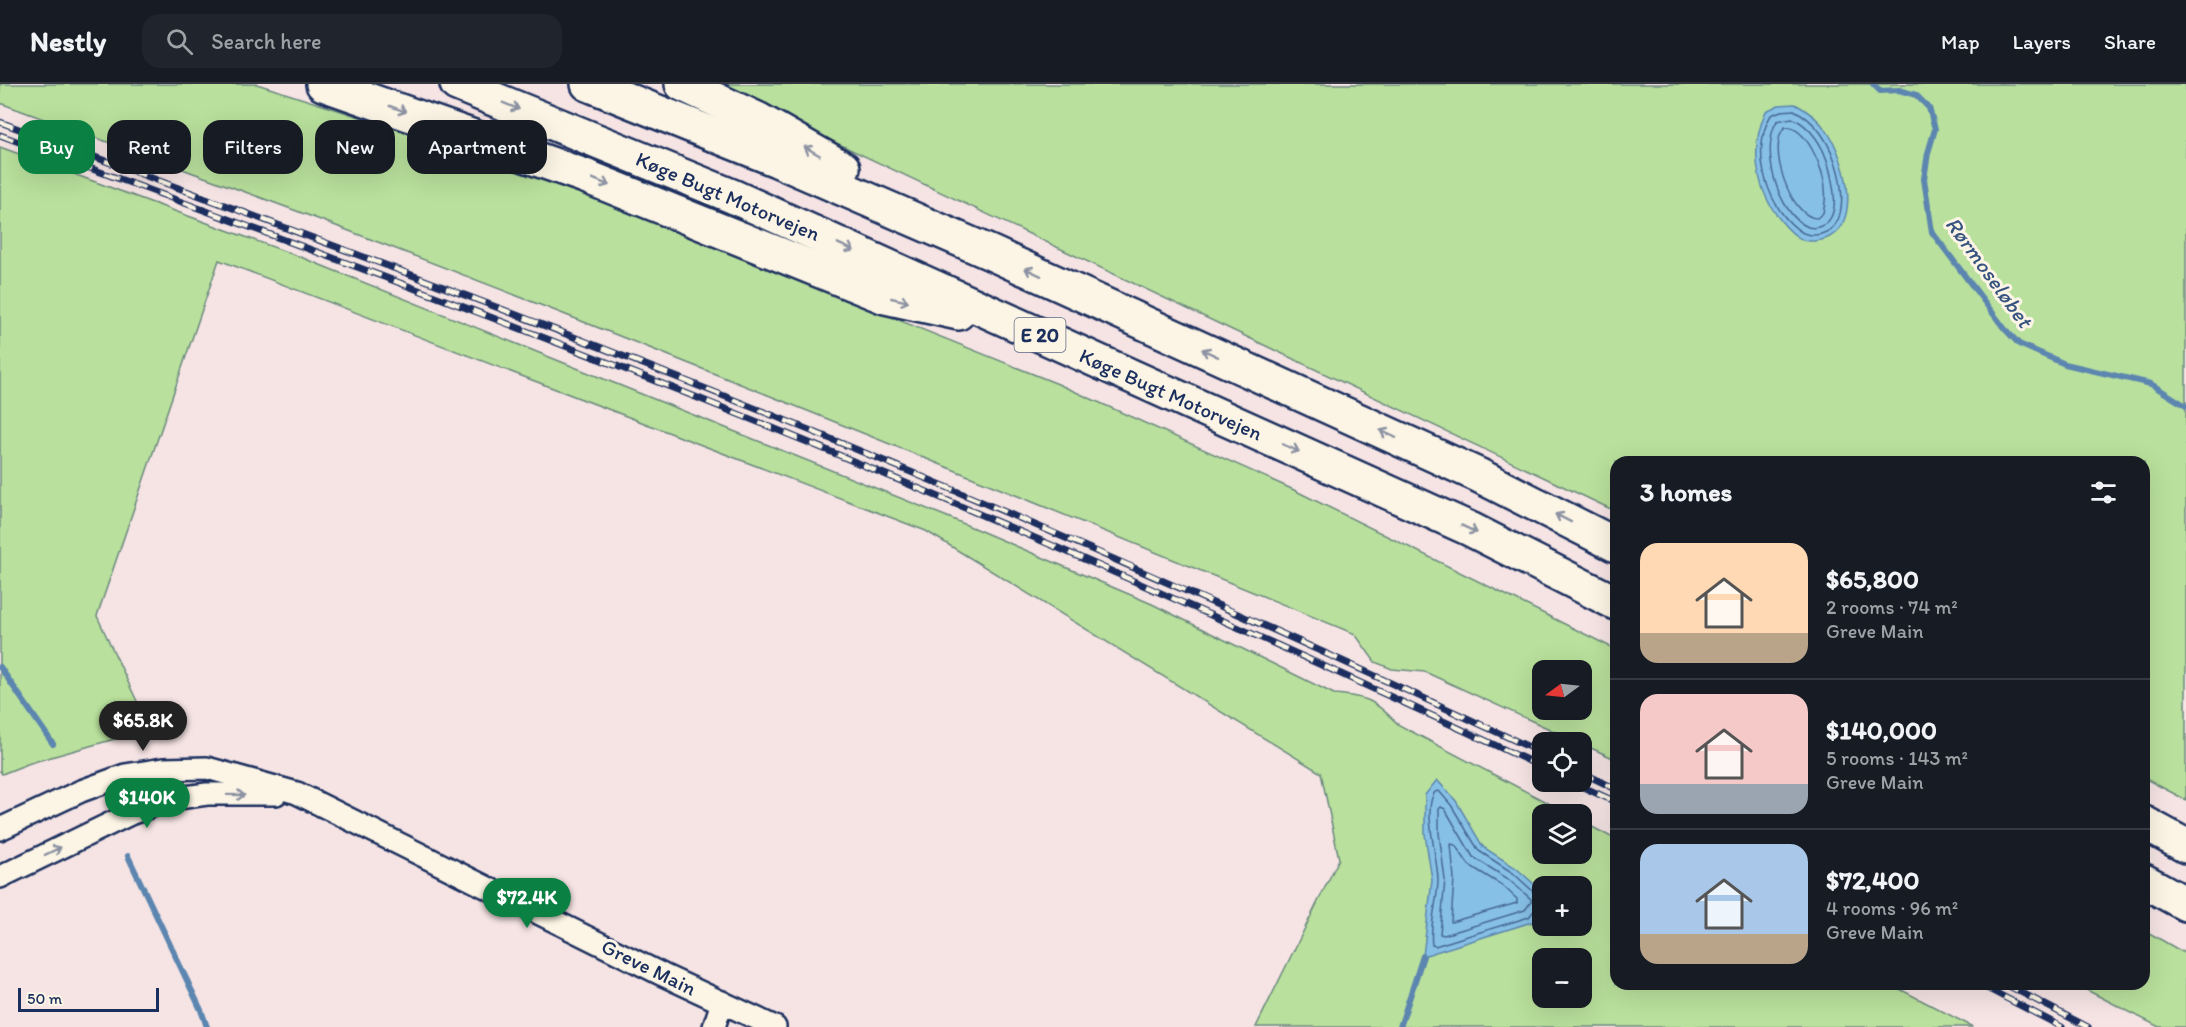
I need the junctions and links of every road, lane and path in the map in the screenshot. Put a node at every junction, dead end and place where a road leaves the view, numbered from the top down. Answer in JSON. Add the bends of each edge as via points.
{"nodes":[{"id":1,"x":323,"y":84,"type":"edge"},
{"id":2,"x":457,"y":84,"type":"edge"},
{"id":3,"x":588,"y":84,"type":"edge"},
{"id":4,"x":682,"y":84,"type":"edge"},
{"id":5,"x":990,"y":253,"type":"junction"},
{"id":6,"x":1026,"y":328,"type":"junction"},
{"id":7,"x":1610,"y":542,"type":"edge"},
{"id":8,"x":1610,"y":600,"type":"edge"},
{"id":9,"x":297,"y":793,"type":"junction"},
{"id":10,"x":2150,"y":826,"type":"edge"},
{"id":11,"x":0,"y":829,"type":"edge"},
{"id":12,"x":2186,"y":846,"type":"edge"},
{"id":13,"x":0,"y":877,"type":"edge"},
{"id":14,"x":2150,"y":884,"type":"edge"},
{"id":15,"x":2186,"y":904,"type":"edge"},
{"id":16,"x":722,"y":1002,"type":"junction"},
{"id":17,"x":714,"y":1027,"type":"edge"},
{"id":18,"x":775,"y":1027,"type":"edge"}],
"edges":[{"from":1,"to":6,"type":"highway","one_way":true,"via":[[585,176],[885,297]]},
{"from":2,"to":6,"type":"highway","name":"Køge Bugt Motorvejen","number":"E 20","one_way":true,"via":[[732,196]]},
{"from":3,"to":5,"type":"highway","number":"E 20","via":[[777,160]]},
{"from":5,"to":4,"type":"highway","one_way":true,"via":[[759,120]]},
{"from":7,"to":5,"type":"highway","number":"E 20","one_way":true,"via":[[1478,476]]},
{"from":6,"to":8,"type":"highway","name":"Køge Bugt Motorvejen","number":"E 20","one_way":true,"via":[[1470,529]]},
{"from":9,"to":11,"type":"street","name":"Greve Main","via":[[207,768],[163,769],[125,775],[81,791]]},
{"from":13,"to":9,"type":"street","name":"Greve Main","one_way":true,"via":[[130,814],[171,800],[207,794]]},
{"from":9,"to":16,"type":"street","name":"Greve Main"},
{"from":10,"to":12,"type":"highway"},
{"from":14,"to":15,"type":"highway"},
{"from":16,"to":17,"type":"street"},
{"from":16,"to":18,"type":"street","name":"Greve Main"}]}
